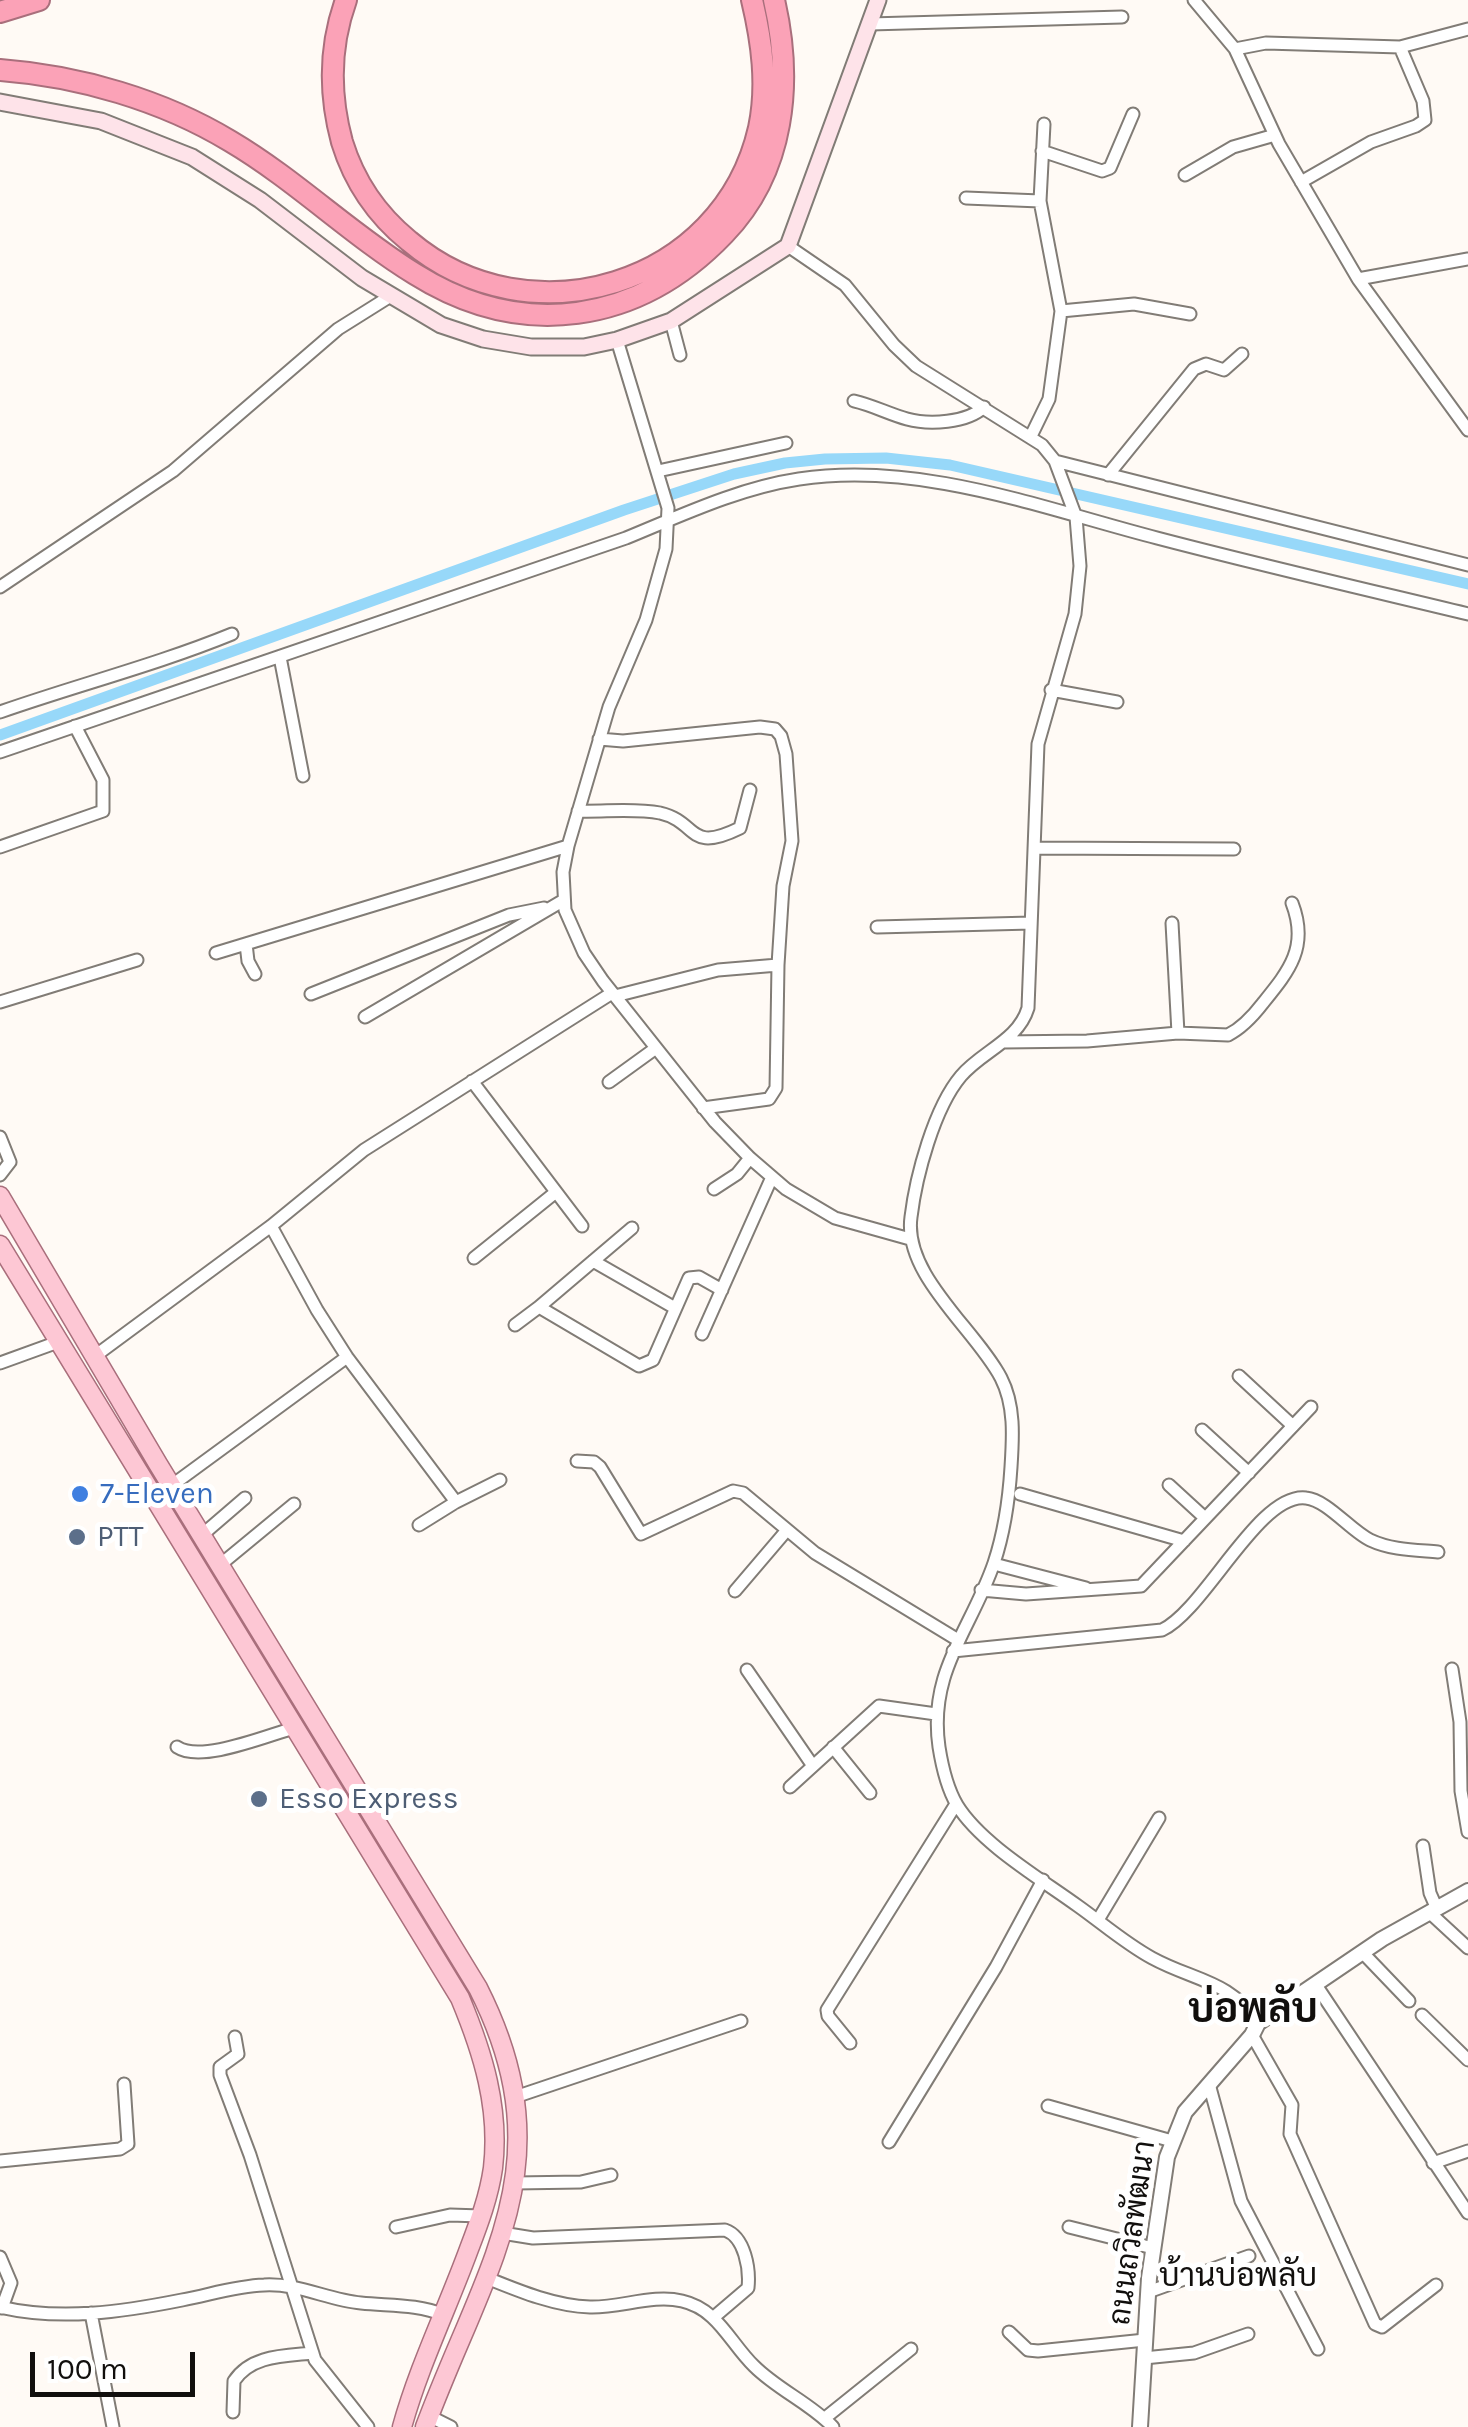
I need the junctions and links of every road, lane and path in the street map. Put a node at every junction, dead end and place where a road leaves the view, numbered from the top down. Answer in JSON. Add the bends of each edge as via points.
{"nodes":[{"id":1,"x":38,"y":0,"type":"edge"},
{"id":2,"x":346,"y":0,"type":"edge"},
{"id":3,"x":752,"y":0,"type":"edge"},
{"id":4,"x":774,"y":0,"type":"edge"},
{"id":5,"x":878,"y":0,"type":"edge"},
{"id":6,"x":1194,"y":0,"type":"edge"},
{"id":7,"x":0,"y":12,"type":"edge"},
{"id":8,"x":1122,"y":17,"type":"dead end"},
{"id":9,"x":870,"y":24,"type":"junction"},
{"id":10,"x":1468,"y":29,"type":"edge"},
{"id":11,"x":1400,"y":47,"type":"junction"},
{"id":12,"x":1235,"y":49,"type":"junction"},
{"id":13,"x":0,"y":70,"type":"edge"},
{"id":14,"x":774,"y":72,"type":"junction"},
{"id":15,"x":0,"y":102,"type":"edge"},
{"id":16,"x":1134,"y":114,"type":"dead end"},
{"id":17,"x":1044,"y":124,"type":"dead end"},
{"id":18,"x":1275,"y":135,"type":"junction"},
{"id":19,"x":1042,"y":151,"type":"junction"},
{"id":20,"x":1185,"y":175,"type":"dead end"},
{"id":21,"x":1301,"y":182,"type":"junction"},
{"id":22,"x":966,"y":198,"type":"dead end"},
{"id":23,"x":1040,"y":201,"type":"junction"},
{"id":24,"x":788,"y":246,"type":"junction"},
{"id":25,"x":1468,"y":258,"type":"edge"},
{"id":26,"x":1358,"y":279,"type":"junction"},
{"id":27,"x":389,"y":297,"type":"junction"},
{"id":28,"x":1062,"y":311,"type":"junction"},
{"id":29,"x":1190,"y":314,"type":"dead end"},
{"id":30,"x":671,"y":320,"type":"junction"},
{"id":31,"x":617,"y":340,"type":"junction"},
{"id":32,"x":1242,"y":354,"type":"dead end"},
{"id":33,"x":680,"y":355,"type":"dead end"},
{"id":34,"x":854,"y":401,"type":"dead end"},
{"id":35,"x":984,"y":407,"type":"junction"},
{"id":36,"x":1468,"y":430,"type":"edge"},
{"id":37,"x":1031,"y":436,"type":"junction"},
{"id":38,"x":786,"y":443,"type":"dead end"},
{"id":39,"x":1058,"y":467,"type":"junction"},
{"id":40,"x":1108,"y":475,"type":"junction"},
{"id":41,"x":660,"y":476,"type":"junction"},
{"id":42,"x":1073,"y":511,"type":"junction"},
{"id":43,"x":668,"y":515,"type":"junction"},
{"id":44,"x":1468,"y":565,"type":"edge"},
{"id":45,"x":0,"y":587,"type":"edge"},
{"id":46,"x":1468,"y":614,"type":"edge"},
{"id":47,"x":232,"y":634,"type":"dead end"},
{"id":48,"x":280,"y":657,"type":"junction"},
{"id":49,"x":1050,"y":690,"type":"junction"},
{"id":50,"x":1117,"y":702,"type":"dead end"},
{"id":51,"x":0,"y":712,"type":"edge"},
{"id":52,"x":75,"y":726,"type":"junction"},
{"id":53,"x":598,"y":739,"type":"junction"},
{"id":54,"x":0,"y":752,"type":"edge"},
{"id":55,"x":303,"y":776,"type":"dead end"},
{"id":56,"x":750,"y":790,"type":"dead end"},
{"id":57,"x":578,"y":812,"type":"junction"},
{"id":58,"x":568,"y":846,"type":"junction"},
{"id":59,"x":0,"y":847,"type":"edge"},
{"id":60,"x":1034,"y":848,"type":"junction"},
{"id":61,"x":1234,"y":848,"type":"dead end"},
{"id":62,"x":564,"y":900,"type":"junction"},
{"id":63,"x":1292,"y":903,"type":"dead end"},
{"id":64,"x":544,"y":908,"type":"junction"},
{"id":65,"x":1172,"y":922,"type":"dead end"},
{"id":66,"x":1032,"y":924,"type":"junction"},
{"id":67,"x":877,"y":927,"type":"dead end"},
{"id":68,"x":246,"y":944,"type":"junction"},
{"id":69,"x":216,"y":953,"type":"dead end"},
{"id":70,"x":137,"y":960,"type":"dead end"},
{"id":71,"x":778,"y":965,"type":"junction"},
{"id":72,"x":255,"y":974,"type":"dead end"},
{"id":73,"x":311,"y":994,"type":"dead end"},
{"id":74,"x":614,"y":994,"type":"junction"},
{"id":75,"x":0,"y":1002,"type":"edge"},
{"id":76,"x":365,"y":1016,"type":"dead end"},
{"id":77,"x":1178,"y":1033,"type":"junction"},
{"id":78,"x":1003,"y":1042,"type":"junction"},
{"id":79,"x":656,"y":1048,"type":"junction"},
{"id":80,"x":472,"y":1081,"type":"junction"},
{"id":81,"x":609,"y":1082,"type":"dead end"},
{"id":82,"x":703,"y":1108,"type":"junction"},
{"id":83,"x":0,"y":1137,"type":"edge"},
{"id":84,"x":750,"y":1158,"type":"junction"},
{"id":85,"x":0,"y":1175,"type":"edge"},
{"id":86,"x":772,"y":1177,"type":"junction"},
{"id":87,"x":714,"y":1189,"type":"dead end"},
{"id":88,"x":556,"y":1192,"type":"junction"},
{"id":89,"x":0,"y":1196,"type":"edge"},
{"id":90,"x":271,"y":1226,"type":"junction"},
{"id":91,"x":582,"y":1226,"type":"dead end"},
{"id":92,"x":632,"y":1228,"type":"dead end"},
{"id":93,"x":910,"y":1240,"type":"junction"},
{"id":94,"x":0,"y":1245,"type":"edge"},
{"id":95,"x":474,"y":1258,"type":"dead end"},
{"id":96,"x":594,"y":1261,"type":"junction"},
{"id":97,"x":722,"y":1290,"type":"junction"},
{"id":98,"x":539,"y":1307,"type":"junction"},
{"id":99,"x":675,"y":1308,"type":"junction"},
{"id":100,"x":515,"y":1326,"type":"dead end"},
{"id":101,"x":702,"y":1334,"type":"dead end"},
{"id":102,"x":58,"y":1342,"type":"junction"},
{"id":103,"x":95,"y":1356,"type":"junction"},
{"id":104,"x":347,"y":1356,"type":"junction"},
{"id":105,"x":0,"y":1363,"type":"edge"},
{"id":106,"x":1239,"y":1376,"type":"dead end"},
{"id":107,"x":1311,"y":1408,"type":"dead end"},
{"id":108,"x":1293,"y":1426,"type":"junction"},
{"id":109,"x":1202,"y":1430,"type":"dead end"},
{"id":110,"x":577,"y":1461,"type":"dead end"},
{"id":111,"x":1249,"y":1473,"type":"junction"},
{"id":112,"x":500,"y":1480,"type":"dead end"},
{"id":113,"x":1169,"y":1485,"type":"dead end"},
{"id":114,"x":171,"y":1486,"type":"junction"},
{"id":115,"x":1020,"y":1494,"type":"dead end"},
{"id":116,"x":246,"y":1498,"type":"dead end"},
{"id":117,"x":456,"y":1502,"type":"junction"},
{"id":118,"x":294,"y":1504,"type":"dead end"},
{"id":119,"x":1205,"y":1518,"type":"junction"},
{"id":120,"x":419,"y":1525,"type":"dead end"},
{"id":121,"x":788,"y":1530,"type":"junction"},
{"id":122,"x":202,"y":1535,"type":"junction"},
{"id":123,"x":1184,"y":1541,"type":"junction"},
{"id":124,"x":1438,"y":1552,"type":"dead end"},
{"id":125,"x":994,"y":1564,"type":"junction"},
{"id":126,"x":220,"y":1565,"type":"junction"},
{"id":127,"x":1086,"y":1588,"type":"junction"},
{"id":128,"x":981,"y":1590,"type":"junction"},
{"id":129,"x":734,"y":1591,"type":"dead end"},
{"id":130,"x":956,"y":1645,"type":"junction"},
{"id":131,"x":1452,"y":1669,"type":"dead end"},
{"id":132,"x":747,"y":1670,"type":"dead end"},
{"id":133,"x":936,"y":1714,"type":"junction"},
{"id":134,"x":294,"y":1728,"type":"junction"},
{"id":135,"x":177,"y":1747,"type":"dead end"},
{"id":136,"x":832,"y":1747,"type":"junction"},
{"id":137,"x":813,"y":1766,"type":"junction"},
{"id":138,"x":790,"y":1787,"type":"dead end"},
{"id":139,"x":870,"y":1793,"type":"dead end"},
{"id":140,"x":956,"y":1804,"type":"junction"},
{"id":141,"x":1159,"y":1818,"type":"dead end"},
{"id":142,"x":1468,"y":1832,"type":"edge"},
{"id":143,"x":1423,"y":1846,"type":"dead end"},
{"id":144,"x":1043,"y":1880,"type":"junction"},
{"id":145,"x":1468,"y":1890,"type":"edge"},
{"id":146,"x":1433,"y":1910,"type":"junction"},
{"id":147,"x":1098,"y":1920,"type":"junction"},
{"id":148,"x":1468,"y":1948,"type":"edge"},
{"id":149,"x":1363,"y":1953,"type":"junction"},
{"id":150,"x":1316,"y":1985,"type":"junction"},
{"id":151,"x":1409,"y":2002,"type":"dead end"},
{"id":152,"x":1422,"y":2015,"type":"dead end"},
{"id":153,"x":741,"y":2021,"type":"dead end"},
{"id":154,"x":1255,"y":2029,"type":"junction"},
{"id":155,"x":234,"y":2037,"type":"dead end"},
{"id":156,"x":850,"y":2043,"type":"dead end"},
{"id":157,"x":1468,"y":2060,"type":"edge"},
{"id":158,"x":124,"y":2084,"type":"dead end"},
{"id":159,"x":1210,"y":2084,"type":"junction"},
{"id":160,"x":515,"y":2096,"type":"junction"},
{"id":161,"x":1048,"y":2106,"type":"dead end"},
{"id":162,"x":1172,"y":2141,"type":"junction"},
{"id":163,"x":888,"y":2142,"type":"dead end"},
{"id":164,"x":1468,"y":2151,"type":"edge"},
{"id":165,"x":0,"y":2161,"type":"edge"},
{"id":166,"x":1433,"y":2162,"type":"junction"},
{"id":167,"x":611,"y":2174,"type":"dead end"},
{"id":168,"x":515,"y":2183,"type":"junction"},
{"id":169,"x":1468,"y":2213,"type":"edge"},
{"id":170,"x":481,"y":2216,"type":"junction"},
{"id":171,"x":396,"y":2227,"type":"dead end"},
{"id":172,"x":1069,"y":2227,"type":"dead end"},
{"id":173,"x":502,"y":2233,"type":"junction"},
{"id":174,"x":1153,"y":2248,"type":"junction"},
{"id":175,"x":1249,"y":2256,"type":"dead end"},
{"id":176,"x":0,"y":2257,"type":"edge"},
{"id":177,"x":487,"y":2278,"type":"junction"},
{"id":178,"x":1436,"y":2285,"type":"dead end"},
{"id":179,"x":290,"y":2286,"type":"junction"},
{"id":180,"x":1148,"y":2292,"type":"junction"},
{"id":181,"x":1,"y":2308,"type":"edge"},
{"id":182,"x":91,"y":2313,"type":"junction"},
{"id":183,"x":444,"y":2315,"type":"junction"},
{"id":184,"x":714,"y":2318,"type":"junction"},
{"id":185,"x":1009,"y":2332,"type":"dead end"},
{"id":186,"x":1248,"y":2334,"type":"dead end"},
{"id":187,"x":1144,"y":2340,"type":"junction"},
{"id":188,"x":911,"y":2349,"type":"dead end"},
{"id":189,"x":1318,"y":2349,"type":"dead end"},
{"id":190,"x":312,"y":2353,"type":"junction"},
{"id":191,"x":1144,"y":2358,"type":"junction"},
{"id":192,"x":233,"y":2412,"type":"dead end"},
{"id":193,"x":427,"y":2422,"type":"edge"},
{"id":194,"x":829,"y":2423,"type":"edge"},
{"id":195,"x":113,"y":2427,"type":"edge"},
{"id":196,"x":368,"y":2427,"type":"edge"},
{"id":197,"x":402,"y":2427,"type":"edge"},
{"id":198,"x":451,"y":2427,"type":"edge"},
{"id":199,"x":1140,"y":2427,"type":"edge"}],
"edges":[{"from":1,"to":7,"type":"highway"},
{"from":2,"to":14,"type":"highway","via":[[332,85],[339,131],[358,181],[388,222],[422,252],[500,289],[597,288],[666,260],[696,235],[736,184]]},
{"from":3,"to":14,"type":"highway"},
{"from":4,"to":14,"type":"highway"},
{"from":5,"to":9,"type":"main road"},
{"from":6,"to":12,"type":"street"},
{"from":8,"to":9,"type":"street"},
{"from":9,"to":24,"type":"main road"},
{"from":10,"to":11,"type":"street"},
{"from":11,"to":12,"type":"street","via":[[1266,43]]},
{"from":11,"to":21,"type":"street","via":[[1424,120]]},
{"from":12,"to":18,"type":"street"},
{"from":13,"to":14,"type":"highway","via":[[85,84],[170,112],[256,157],[392,259],[455,296],[506,312],[559,315],[638,298],[692,265],[730,229],[756,190],[782,118]]},
{"from":15,"to":27,"type":"main road","via":[[101,121],[192,157]]},
{"from":16,"to":19,"type":"street","via":[[1110,168]]},
{"from":17,"to":19,"type":"street"},
{"from":18,"to":20,"type":"street","via":[[1233,147]]},
{"from":18,"to":21,"type":"street"},
{"from":19,"to":23,"type":"street"},
{"from":21,"to":26,"type":"street"},
{"from":22,"to":23,"type":"street"},
{"from":23,"to":28,"type":"street"},
{"from":24,"to":30,"type":"main road"},
{"from":24,"to":35,"type":"street","via":[[845,285],[916,366]]},
{"from":25,"to":26,"type":"street"},
{"from":26,"to":36,"type":"street"},
{"from":27,"to":31,"type":"main road","via":[[440,325],[506,343],[557,349]]},
{"from":27,"to":45,"type":"street","via":[[338,329],[173,470]]},
{"from":28,"to":29,"type":"street","via":[[1134,304]]},
{"from":28,"to":37,"type":"street","via":[[1050,399]]},
{"from":30,"to":31,"type":"main road"},
{"from":30,"to":33,"type":"street"},
{"from":31,"to":41,"type":"street"},
{"from":32,"to":40,"type":"street","via":[[1224,370],[1206,364],[1194,369]]},
{"from":34,"to":35,"type":"street","via":[[920,420],[966,418]]},
{"from":35,"to":37,"type":"street"},
{"from":37,"to":39,"type":"street"},
{"from":38,"to":41,"type":"street"},
{"from":39,"to":40,"type":"street"},
{"from":39,"to":42,"type":"street"},
{"from":40,"to":44,"type":"street"},
{"from":41,"to":43,"type":"street"},
{"from":42,"to":43,"type":"street","via":[[921,478],[848,476],[768,485]]},
{"from":42,"to":46,"type":"street"},
{"from":42,"to":49,"type":"street","via":[[1078,589]]},
{"from":43,"to":48,"type":"street"},
{"from":43,"to":53,"type":"street","via":[[655,591]]},
{"from":47,"to":51,"type":"street"},
{"from":48,"to":52,"type":"street"},
{"from":48,"to":55,"type":"street"},
{"from":49,"to":50,"type":"street"},
{"from":49,"to":60,"type":"street","via":[[1038,744]]},
{"from":52,"to":54,"type":"street"},
{"from":52,"to":59,"type":"street","via":[[103,780],[103,811]]},
{"from":53,"to":57,"type":"street"},
{"from":53,"to":71,"type":"street","via":[[760,726],[781,736],[792,841]]},
{"from":56,"to":57,"type":"street","via":[[740,828],[716,838],[701,838],[666,814]]},
{"from":57,"to":58,"type":"street"},
{"from":58,"to":62,"type":"street"},
{"from":58,"to":68,"type":"street"},
{"from":60,"to":61,"type":"street"},
{"from":60,"to":66,"type":"street"},
{"from":62,"to":64,"type":"street"},
{"from":62,"to":74,"type":"street","via":[[578,940]]},
{"from":63,"to":77,"type":"street","via":[[1298,930],[1292,968],[1252,1016],[1228,1035]]},
{"from":64,"to":73,"type":"street","via":[[508,915]]},
{"from":64,"to":76,"type":"street"},
{"from":65,"to":77,"type":"street"},
{"from":66,"to":67,"type":"street"},
{"from":66,"to":78,"type":"street","via":[[1028,1008],[1023,1024]]},
{"from":68,"to":69,"type":"street"},
{"from":68,"to":72,"type":"street"},
{"from":70,"to":75,"type":"street"},
{"from":71,"to":74,"type":"street","via":[[718,970]]},
{"from":71,"to":82,"type":"street","via":[[774,1096]]},
{"from":74,"to":79,"type":"street"},
{"from":74,"to":80,"type":"street"},
{"from":77,"to":78,"type":"street"},
{"from":78,"to":93,"type":"street","via":[[948,1094],[930,1141]]},
{"from":79,"to":81,"type":"street"},
{"from":79,"to":82,"type":"street"},
{"from":80,"to":88,"type":"street"},
{"from":80,"to":90,"type":"street","via":[[364,1150]]},
{"from":82,"to":84,"type":"street"},
{"from":83,"to":85,"type":"street","via":[[10,1162]]},
{"from":84,"to":86,"type":"street"},
{"from":84,"to":87,"type":"street"},
{"from":86,"to":93,"type":"street","via":[[835,1218]]},
{"from":86,"to":97,"type":"street"},
{"from":88,"to":91,"type":"street"},
{"from":88,"to":95,"type":"street"},
{"from":89,"to":103,"type":"main road"},
{"from":90,"to":103,"type":"street"},
{"from":90,"to":104,"type":"street"},
{"from":92,"to":96,"type":"street"},
{"from":93,"to":125,"type":"street","via":[[925,1272],[1001,1378],[1012,1408],[1006,1519]]},
{"from":94,"to":102,"type":"main road"},
{"from":96,"to":98,"type":"street"},
{"from":96,"to":99,"type":"street"},
{"from":97,"to":99,"type":"street","via":[[693,1276]]},
{"from":97,"to":101,"type":"street"},
{"from":98,"to":99,"type":"street","via":[[638,1366],[653,1360]]},
{"from":98,"to":100,"type":"street"},
{"from":102,"to":105,"type":"street"},
{"from":102,"to":134,"type":"main road"},
{"from":103,"to":114,"type":"main road"},
{"from":104,"to":114,"type":"street"},
{"from":104,"to":117,"type":"street"},
{"from":106,"to":108,"type":"street"},
{"from":107,"to":108,"type":"street"},
{"from":108,"to":111,"type":"street"},
{"from":109,"to":111,"type":"street"},
{"from":110,"to":121,"type":"street","via":[[600,1468],[641,1534],[738,1491]]},
{"from":111,"to":119,"type":"street"},
{"from":112,"to":117,"type":"street"},
{"from":113,"to":119,"type":"street"},
{"from":114,"to":122,"type":"main road"},
{"from":115,"to":123,"type":"street"},
{"from":116,"to":122,"type":"street"},
{"from":117,"to":120,"type":"street"},
{"from":118,"to":126,"type":"street"},
{"from":119,"to":123,"type":"street"},
{"from":121,"to":129,"type":"street"},
{"from":121,"to":130,"type":"street"},
{"from":122,"to":126,"type":"main road"},
{"from":123,"to":127,"type":"street","via":[[1141,1586]]},
{"from":124,"to":130,"type":"street","via":[[1366,1539],[1313,1499],[1295,1498],[1274,1510],[1181,1617],[1162,1630]]},
{"from":125,"to":127,"type":"street"},
{"from":125,"to":128,"type":"street"},
{"from":126,"to":160,"type":"main road","via":[[478,1988]]},
{"from":127,"to":128,"type":"street"},
{"from":128,"to":130,"type":"street"},
{"from":130,"to":133,"type":"street"},
{"from":131,"to":142,"type":"street"},
{"from":132,"to":137,"type":"street"},
{"from":133,"to":136,"type":"street","via":[[878,1706]]},
{"from":133,"to":140,"type":"street","via":[[941,1760]]},
{"from":134,"to":135,"type":"street","via":[[206,1753]]},
{"from":134,"to":170,"type":"main road","via":[[460,1998],[474,2032],[494,2126],[493,2168]]},
{"from":136,"to":137,"type":"street"},
{"from":136,"to":139,"type":"street"},
{"from":137,"to":138,"type":"street"},
{"from":140,"to":144,"type":"street","via":[[988,1839]]},
{"from":140,"to":156,"type":"street","via":[[827,2010]]},
{"from":141,"to":147,"type":"street"},
{"from":143,"to":146,"type":"street"},
{"from":144,"to":147,"type":"street"},
{"from":144,"to":163,"type":"street"},
{"from":145,"to":146,"type":"street","name":"ถนนถวิลพัฒนา"},
{"from":146,"to":148,"type":"street"},
{"from":146,"to":149,"type":"street","name":"ถนนถวิลพัฒนา"},
{"from":147,"to":154,"type":"street","via":[[1151,1958],[1239,1997]]},
{"from":149,"to":150,"type":"street","name":"ถนนถวิลพัฒนา"},
{"from":149,"to":151,"type":"street"},
{"from":150,"to":154,"type":"street","name":"ถนนถวิลพัฒนา"},
{"from":150,"to":166,"type":"street"},
{"from":152,"to":157,"type":"street"},
{"from":153,"to":160,"type":"street"},
{"from":154,"to":159,"type":"street","name":"ถนนถวิลพัฒนา"},
{"from":154,"to":178,"type":"street","via":[[1292,2106],[1290,2134],[1375,2324],[1382,2327]]},
{"from":155,"to":179,"type":"street","via":[[238,2054],[220,2075]]},
{"from":158,"to":165,"type":"street","via":[[130,2135],[120,2150]]},
{"from":159,"to":162,"type":"street","name":"ถนนถวิลพัฒนา","via":[[1185,2112]]},
{"from":159,"to":189,"type":"street","via":[[1241,2202]]},
{"from":160,"to":168,"type":"main road"},
{"from":161,"to":162,"type":"street"},
{"from":162,"to":174,"type":"street","name":"ถนนถวิลพัฒนา"},
{"from":164,"to":166,"type":"street"},
{"from":166,"to":169,"type":"street"},
{"from":167,"to":168,"type":"street","via":[[580,2182]]},
{"from":168,"to":173,"type":"main road"},
{"from":170,"to":171,"type":"street","via":[[450,2214]]},
{"from":170,"to":183,"type":"main road"},
{"from":172,"to":174,"type":"street"},
{"from":173,"to":177,"type":"main road"},
{"from":173,"to":184,"type":"street","via":[[733,2233],[748,2288]]},
{"from":174,"to":180,"type":"street","name":"ถนนถวิลพัฒนา"},
{"from":175,"to":180,"type":"street"},
{"from":176,"to":181,"type":"street","via":[[11,2283]]},
{"from":177,"to":184,"type":"street","via":[[588,2308],[679,2300]]},
{"from":177,"to":193,"type":"main road"},
{"from":179,"to":182,"type":"street","via":[[237,2288]]},
{"from":179,"to":183,"type":"street"},
{"from":179,"to":190,"type":"street"},
{"from":180,"to":187,"type":"street","name":"ถนนถวิลพัฒนา"},
{"from":181,"to":182,"type":"street"},
{"from":182,"to":195,"type":"street"},
{"from":183,"to":197,"type":"main road"},
{"from":184,"to":194,"type":"street","via":[[753,2365]]},
{"from":185,"to":187,"type":"street","via":[[1038,2352]]},
{"from":186,"to":191,"type":"street","via":[[1194,2353]]},
{"from":187,"to":191,"type":"street","name":"ถนนถวิลพัฒนา"},
{"from":188,"to":194,"type":"street"},
{"from":190,"to":192,"type":"street","via":[[248,2366],[234,2381]]},
{"from":190,"to":196,"type":"street"},
{"from":191,"to":199,"type":"street","name":"ถนนถวิลพัฒนา"},
{"from":193,"to":198,"type":"street"}]}
